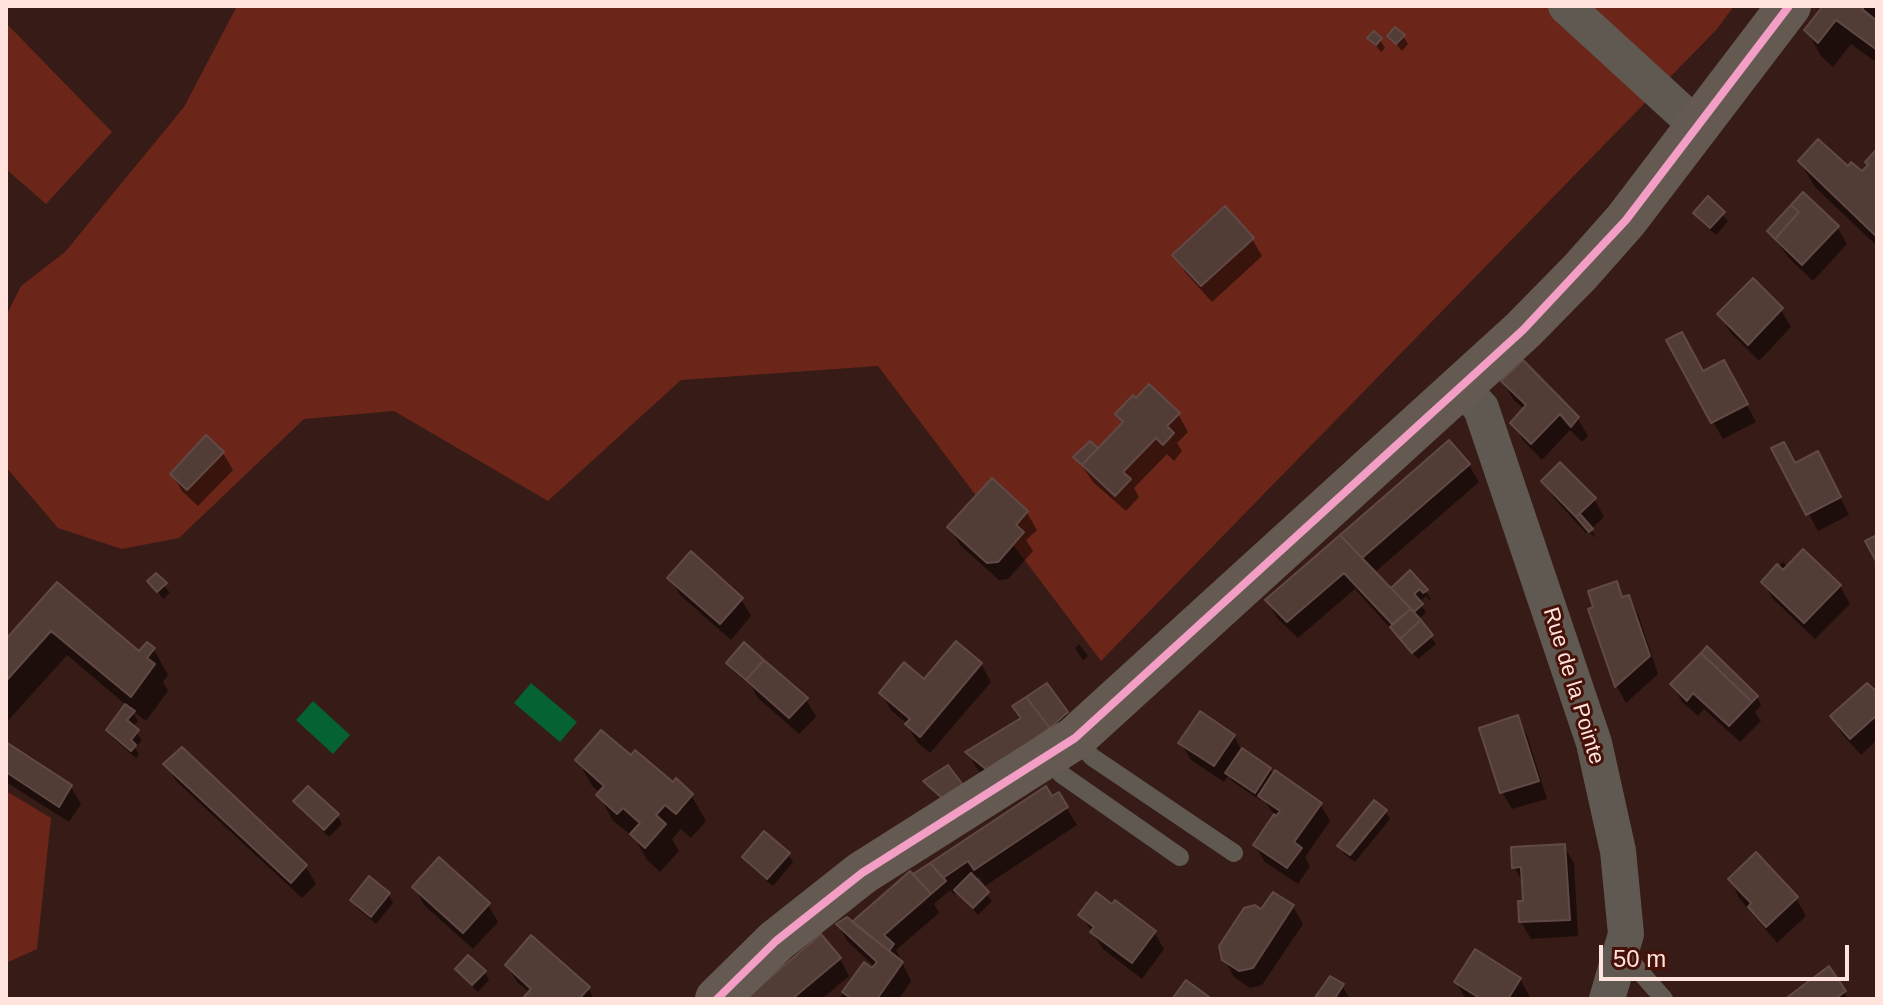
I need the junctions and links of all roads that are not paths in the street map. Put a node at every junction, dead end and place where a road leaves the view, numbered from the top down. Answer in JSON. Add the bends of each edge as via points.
{"nodes":[{"id":1,"x":1566,"y":6,"type":"edge"},
{"id":2,"x":1789,"y":6,"type":"edge"},
{"id":3,"x":1697,"y":126,"type":"junction"},
{"id":4,"x":1461,"y":387,"type":"junction"},
{"id":5,"x":1061,"y":747,"type":"junction"},
{"id":6,"x":1234,"y":853,"type":"dead end"},
{"id":7,"x":1180,"y":857,"type":"dead end"},
{"id":8,"x":1621,"y":949,"type":"junction"},
{"id":9,"x":717,"y":999,"type":"edge"},
{"id":10,"x":1607,"y":999,"type":"edge"},
{"id":11,"x":1664,"y":999,"type":"edge"}],
"edges":[{"from":1,"to":3,"type":"street"},
{"from":2,"to":3,"type":"main road"},
{"from":3,"to":4,"type":"main road","via":[[1580,272]]},
{"from":4,"to":5,"type":"main road"},
{"from":4,"to":8,"type":"street","name":"Rue de la Pointe","via":[[1481,408],[1594,743],[1618,851],[1626,934]]},
{"from":5,"to":6,"type":"lane","via":[[1092,757]]},
{"from":5,"to":7,"type":"lane","via":[[1061,774]]},
{"from":5,"to":9,"type":"main road","via":[[862,873],[776,941]]},
{"from":8,"to":10,"type":"street","name":"Rue de la Pointe"},
{"from":8,"to":11,"type":"lane"}]}
